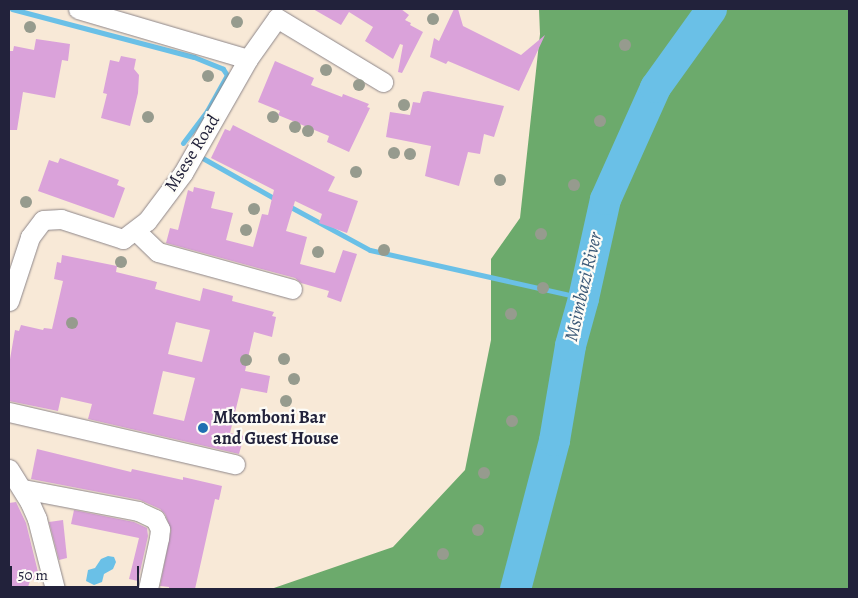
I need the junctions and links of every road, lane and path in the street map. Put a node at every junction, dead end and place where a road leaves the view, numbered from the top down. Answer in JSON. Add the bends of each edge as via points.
{"nodes":[{"id":1,"x":78,"y":9,"type":"edge"},
{"id":2,"x":248,"y":59,"type":"junction"},
{"id":3,"x":383,"y":82,"type":"dead end"},
{"id":4,"x":136,"y":231,"type":"junction"},
{"id":5,"x":292,"y":289,"type":"dead end"},
{"id":6,"x":9,"y":301,"type":"edge"},
{"id":7,"x":9,"y":412,"type":"edge"},
{"id":8,"x":235,"y":464,"type":"dead end"},
{"id":9,"x":9,"y":469,"type":"edge"},
{"id":10,"x":22,"y":489,"type":"junction"},
{"id":11,"x":54,"y":589,"type":"edge"},
{"id":12,"x":148,"y":589,"type":"edge"}],
"edges":[{"from":1,"to":2,"type":"street"},
{"from":2,"to":3,"type":"street","name":"Msese Road","via":[[277,18]]},
{"from":2,"to":4,"type":"street","name":"Msese Road","via":[[183,173]]},
{"from":4,"to":5,"type":"street","via":[[158,252]]},
{"from":4,"to":6,"type":"street","via":[[123,239],[61,219],[43,220],[30,238]]},
{"from":7,"to":8,"type":"street"},
{"from":9,"to":10,"type":"street"},
{"from":10,"to":11,"type":"street","via":[[37,519]]},
{"from":10,"to":12,"type":"street","via":[[138,511],[155,519],[160,538]]}]}
